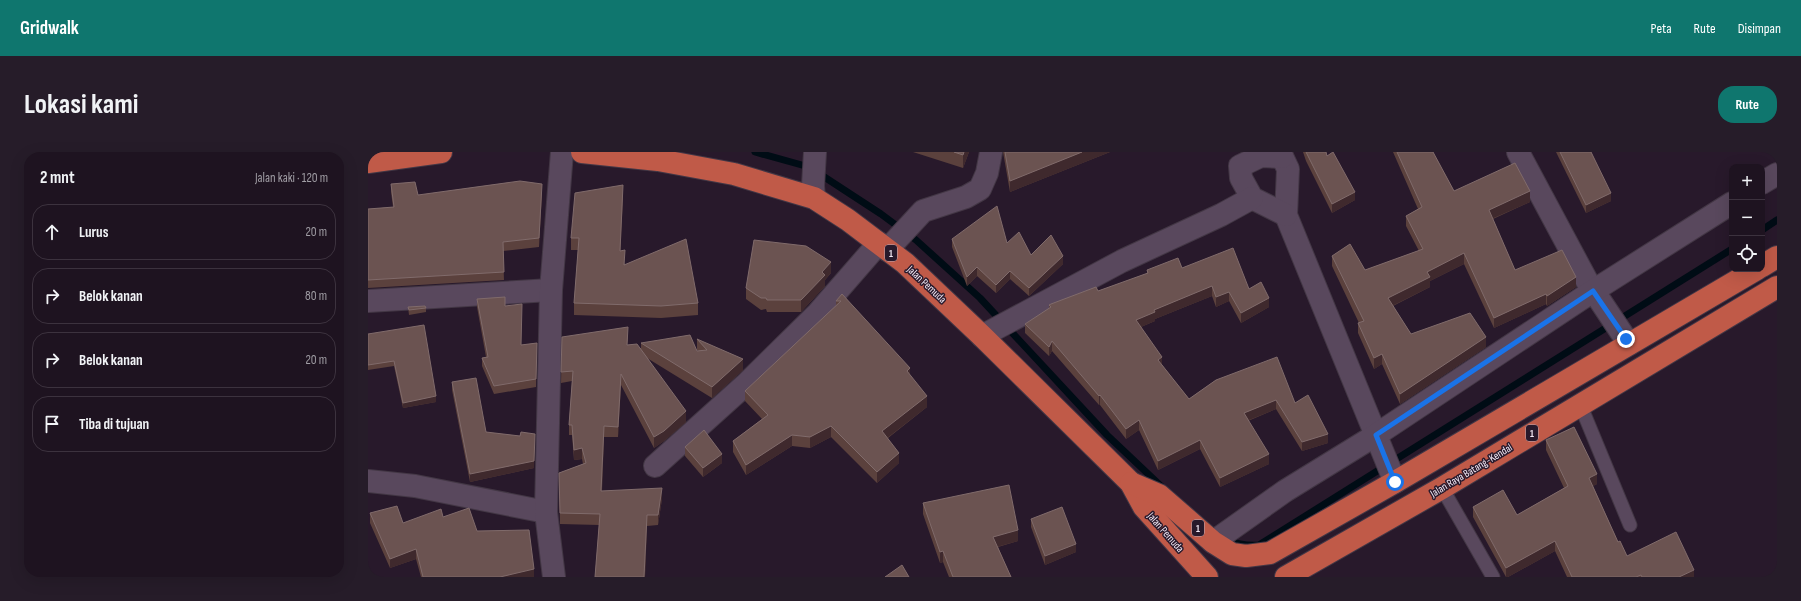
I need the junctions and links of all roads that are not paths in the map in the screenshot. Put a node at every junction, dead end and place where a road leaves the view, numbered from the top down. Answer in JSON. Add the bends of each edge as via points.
{"nodes":[{"id":1,"x":441,"y":152,"type":"edge"},
{"id":2,"x":562,"y":152,"type":"edge"},
{"id":3,"x":582,"y":152,"type":"edge"},
{"id":4,"x":815,"y":152,"type":"edge"},
{"id":5,"x":992,"y":152,"type":"edge"},
{"id":6,"x":1518,"y":152,"type":"edge"},
{"id":7,"x":1281,"y":154,"type":"edge"},
{"id":8,"x":371,"y":158,"type":"edge"},
{"id":9,"x":1777,"y":174,"type":"edge"},
{"id":10,"x":1765,"y":181,"type":"edge"},
{"id":11,"x":813,"y":192,"type":"junction"},
{"id":12,"x":1252,"y":198,"type":"junction"},
{"id":13,"x":1729,"y":204,"type":"edge"},
{"id":14,"x":1286,"y":215,"type":"junction"},
{"id":15,"x":888,"y":244,"type":"junction"},
{"id":16,"x":1777,"y":257,"type":"edge"},
{"id":17,"x":1765,"y":264,"type":"edge"},
{"id":18,"x":1752,"y":272,"type":"edge"},
{"id":19,"x":1777,"y":287,"type":"edge"},
{"id":20,"x":552,"y":290,"type":"junction"},
{"id":21,"x":1593,"y":291,"type":"junction"},
{"id":22,"x":368,"y":301,"type":"edge"},
{"id":23,"x":989,"y":332,"type":"junction"},
{"id":24,"x":1628,"y":342,"type":"junction"},
{"id":25,"x":1580,"y":404,"type":"junction"},
{"id":26,"x":1378,"y":442,"type":"junction"},
{"id":27,"x":655,"y":466,"type":"dead end"},
{"id":28,"x":1393,"y":477,"type":"junction"},
{"id":29,"x":368,"y":481,"type":"edge"},
{"id":30,"x":1131,"y":482,"type":"junction"},
{"id":31,"x":1442,"y":488,"type":"junction"},
{"id":32,"x":546,"y":512,"type":"junction"},
{"id":33,"x":1630,"y":525,"type":"dead end"},
{"id":34,"x":1213,"y":542,"type":"junction"},
{"id":35,"x":554,"y":577,"type":"edge"},
{"id":36,"x":1207,"y":577,"type":"edge"},
{"id":37,"x":1286,"y":577,"type":"edge"},
{"id":38,"x":1493,"y":577,"type":"edge"}],
"edges":[{"from":1,"to":8,"type":"highway"},
{"from":2,"to":20,"type":"street"},
{"from":3,"to":11,"type":"highway","name":"Jalan Pemuda","number":"1","via":[[658,160]]},
{"from":4,"to":11,"type":"street"},
{"from":5,"to":15,"type":"street","via":[[980,189],[966,197],[923,211]]},
{"from":6,"to":21,"type":"street"},
{"from":7,"to":12,"type":"street","via":[[1261,156],[1240,166],[1241,178]]},
{"from":7,"to":14,"type":"street","via":[[1288,169]]},
{"from":9,"to":10,"type":"street"},
{"from":11,"to":15,"type":"highway","name":"Jalan Pemuda","number":"1","via":[[848,220]]},
{"from":12,"to":14,"type":"street"},
{"from":12,"to":23,"type":"street","via":[[1222,215],[1122,261]]},
{"from":13,"to":21,"type":"street"},
{"from":14,"to":26,"type":"street"},
{"from":15,"to":23,"type":"highway","name":"Jalan Pemuda","number":"1","via":[[905,263]]},
{"from":15,"to":27,"type":"street","via":[[745,385]]},
{"from":16,"to":17,"type":"highway"},
{"from":18,"to":24,"type":"highway","number":"1"},
{"from":19,"to":25,"type":"highway","name":"Jalan Raya Batang-Kendal","number":"1"},
{"from":20,"to":22,"type":"street"},
{"from":20,"to":32,"type":"street"},
{"from":21,"to":24,"type":"street"},
{"from":21,"to":26,"type":"street"},
{"from":23,"to":30,"type":"highway","name":"Jalan Pemuda","number":"1"},
{"from":24,"to":28,"type":"highway","number":"1"},
{"from":25,"to":31,"type":"highway","name":"Jalan Raya Batang-Kendal","number":"1"},
{"from":25,"to":33,"type":"lane"},
{"from":26,"to":28,"type":"street"},
{"from":26,"to":34,"type":"street","via":[[1285,491]]},
{"from":28,"to":34,"type":"highway","name":"Jalan Pemuda","number":"1","via":[[1270,553],[1246,556],[1232,554]]},
{"from":29,"to":32,"type":"street","via":[[414,486]]},
{"from":30,"to":34,"type":"highway","name":"Jalan Pemuda","number":"1","via":[[1159,495]]},
{"from":30,"to":36,"type":"highway","name":"Jalan Pemuda","number":"1","via":[[1144,507]]},
{"from":31,"to":37,"type":"highway","name":"Jalan Raya Batang-Kendal","number":"1"},
{"from":31,"to":38,"type":"lane"},
{"from":32,"to":35,"type":"street"}]}
